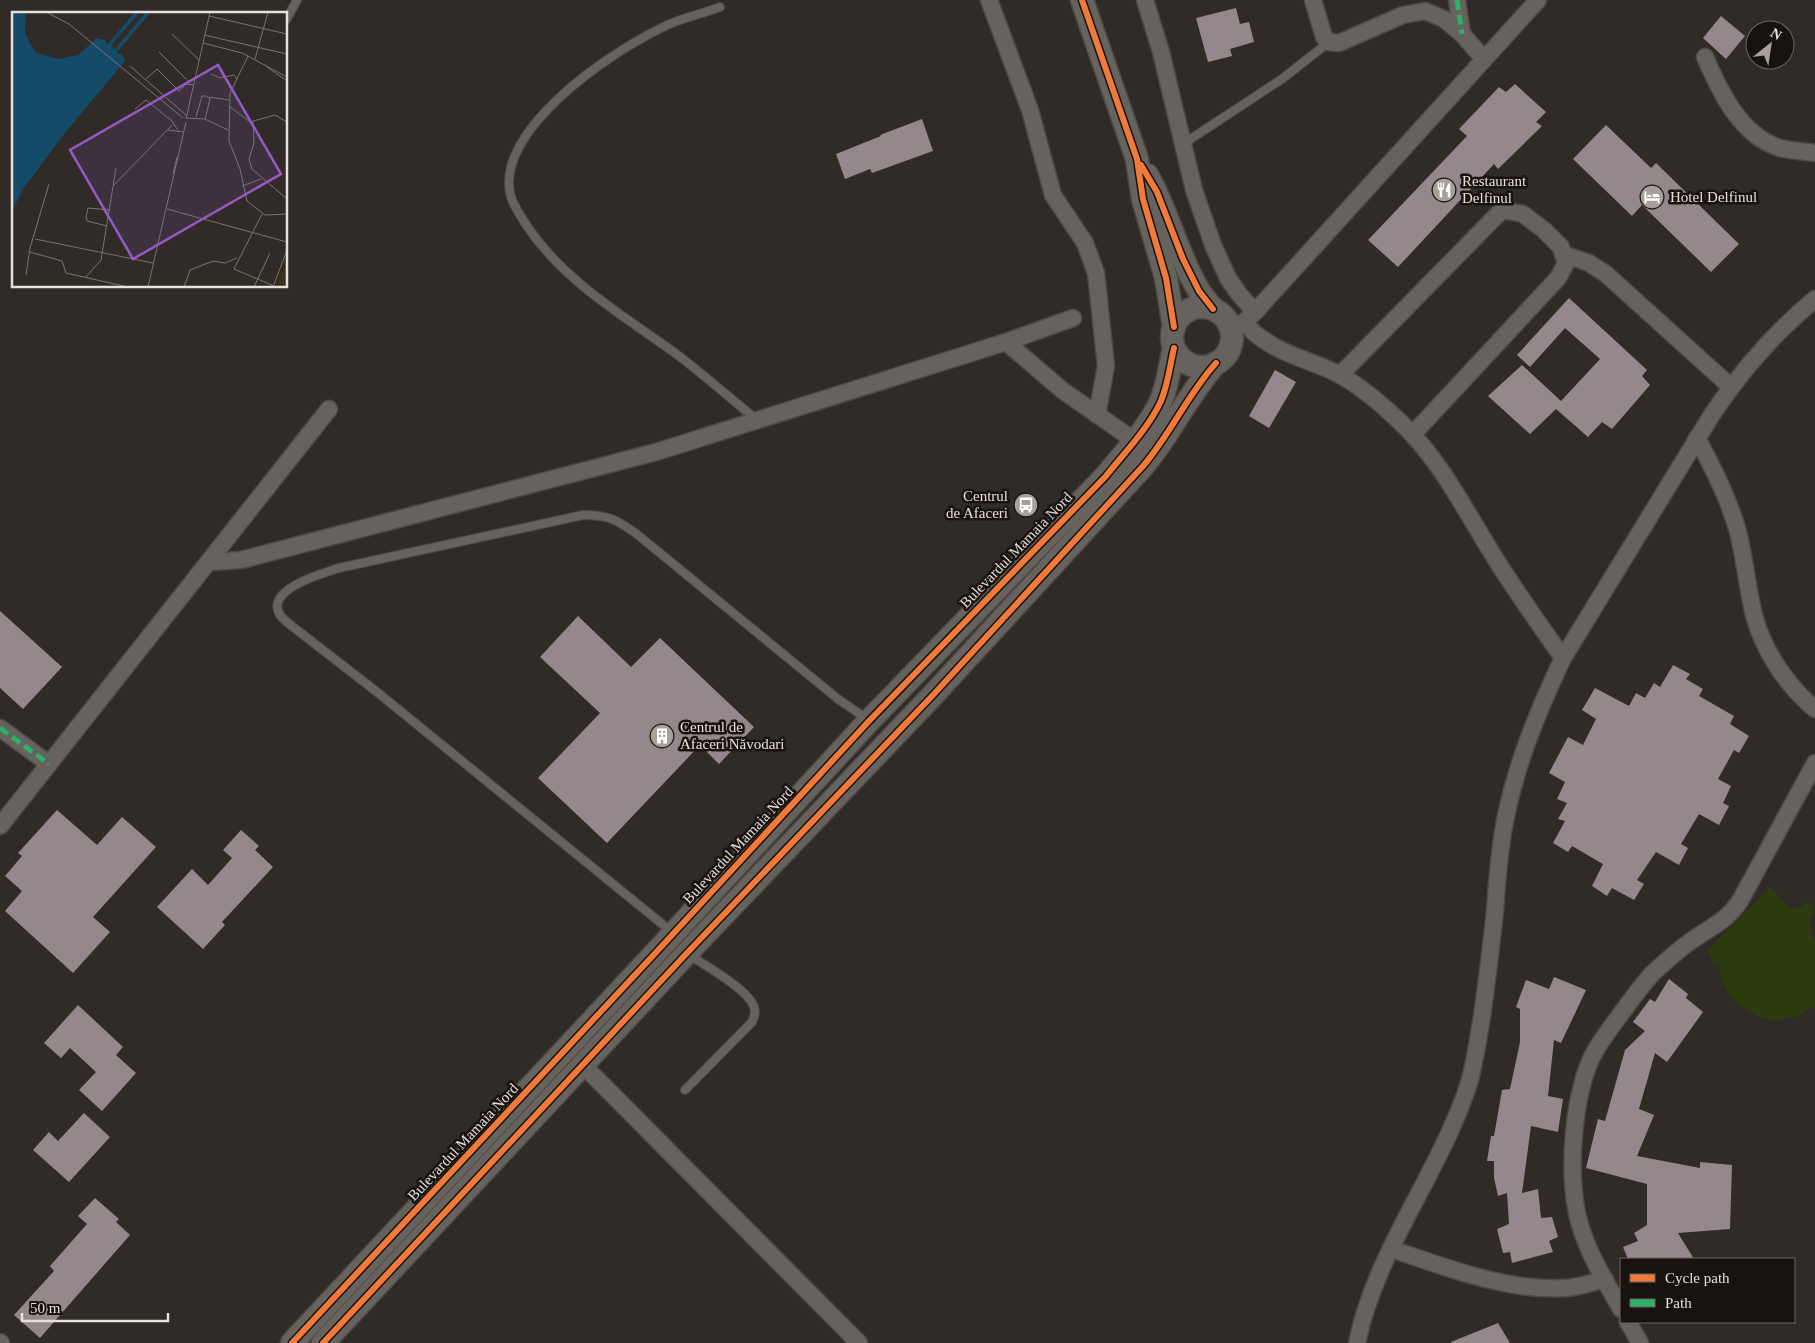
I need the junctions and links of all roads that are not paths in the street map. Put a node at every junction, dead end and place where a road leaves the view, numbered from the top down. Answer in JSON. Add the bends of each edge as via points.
{"nodes":[{"id":1,"x":297,"y":0,"type":"edge"},
{"id":2,"x":989,"y":0,"type":"edge"},
{"id":3,"x":1082,"y":0,"type":"edge"},
{"id":4,"x":1145,"y":0,"type":"edge"},
{"id":5,"x":1313,"y":0,"type":"edge"},
{"id":6,"x":1457,"y":0,"type":"edge"},
{"id":7,"x":1538,"y":0,"type":"edge"},
{"id":8,"x":720,"y":7,"type":"dead end"},
{"id":9,"x":288,"y":16,"type":"edge"},
{"id":10,"x":1462,"y":34,"type":"junction"},
{"id":11,"x":1329,"y":42,"type":"junction"},
{"id":12,"x":1705,"y":57,"type":"dead end"},
{"id":13,"x":1484,"y":59,"type":"junction"},
{"id":14,"x":1183,"y":144,"type":"junction"},
{"id":15,"x":1815,"y":154,"type":"edge"},
{"id":16,"x":1137,"y":159,"type":"junction"},
{"id":17,"x":1563,"y":254,"type":"junction"},
{"id":18,"x":1815,"y":299,"type":"edge"},
{"id":19,"x":1213,"y":309,"type":"junction"},
{"id":20,"x":1073,"y":318,"type":"dead end"},
{"id":21,"x":1243,"y":321,"type":"junction"},
{"id":22,"x":1174,"y":338,"type":"junction"},
{"id":23,"x":1006,"y":342,"type":"junction"},
{"id":24,"x":1216,"y":363,"type":"junction"},
{"id":25,"x":1340,"y":375,"type":"junction"},
{"id":26,"x":1731,"y":387,"type":"junction"},
{"id":27,"x":330,"y":409,"type":"dead end"},
{"id":28,"x":1097,"y":415,"type":"junction"},
{"id":29,"x":757,"y":420,"type":"junction"},
{"id":30,"x":1413,"y":434,"type":"junction"},
{"id":31,"x":1697,"y":438,"type":"junction"},
{"id":32,"x":1135,"y":442,"type":"junction"},
{"id":33,"x":210,"y":562,"type":"junction"},
{"id":34,"x":1563,"y":658,"type":"junction"},
{"id":35,"x":1815,"y":709,"type":"edge"},
{"id":36,"x":869,"y":720,"type":"junction"},
{"id":37,"x":0,"y":728,"type":"edge"},
{"id":38,"x":1815,"y":762,"type":"edge"},
{"id":39,"x":49,"y":764,"type":"junction"},
{"id":40,"x":0,"y":826,"type":"edge"},
{"id":41,"x":674,"y":933,"type":"junction"},
{"id":42,"x":686,"y":953,"type":"junction"},
{"id":43,"x":582,"y":1065,"type":"junction"},
{"id":44,"x":685,"y":1090,"type":"dead end"},
{"id":45,"x":1391,"y":1249,"type":"junction"},
{"id":46,"x":1605,"y":1280,"type":"junction"},
{"id":47,"x":1620,"y":1307,"type":"edge"},
{"id":48,"x":1629,"y":1323,"type":"edge"},
{"id":49,"x":292,"y":1343,"type":"edge"},
{"id":50,"x":323,"y":1343,"type":"edge"},
{"id":51,"x":859,"y":1343,"type":"edge"},
{"id":52,"x":1357,"y":1343,"type":"edge"},
{"id":53,"x":1640,"y":1343,"type":"edge"}],
"edges":[{"from":1,"to":9,"type":"lane"},
{"from":2,"to":28,"type":"street","via":[[1030,110],[1053,195],[1085,244],[1096,273],[1106,366]]},
{"from":3,"to":16,"type":"main road","name":"Bulevardul Mamaia Nord"},
{"from":4,"to":14,"type":"street"},
{"from":5,"to":11,"type":"street","via":[[1324,37]]},
{"from":6,"to":10,"type":"street"},
{"from":7,"to":13,"type":"street"},
{"from":8,"to":29,"type":"lane","via":[[665,26],[626,48],[557,99],[522,142],[511,167],[510,192],[515,208],[536,240],[561,267]]},
{"from":10,"to":11,"type":"street","via":[[1444,19],[1425,11],[1403,15],[1340,43]]},
{"from":10,"to":13,"type":"street"},
{"from":11,"to":14,"type":"lane","via":[[1282,79]]},
{"from":12,"to":15,"type":"street","via":[[1732,108],[1754,134],[1781,148]]},
{"from":13,"to":21,"type":"street"},
{"from":14,"to":21,"type":"street","via":[[1212,244],[1239,294]]},
{"from":16,"to":19,"type":"main road","name":"Bulevardul Mamaia Nord","via":[[1157,192],[1199,291]]},
{"from":16,"to":22,"type":"main road","name":"Bulevardul Mamaia Nord","via":[[1143,199],[1166,278]]},
{"from":17,"to":25,"type":"street","via":[[1561,247],[1523,214],[1502,210]]},
{"from":17,"to":26,"type":"street","via":[[1589,263],[1606,274]]},
{"from":17,"to":30,"type":"street","via":[[1566,263],[1558,278]]},
{"from":18,"to":26,"type":"street","via":[[1777,332]]},
{"from":19,"to":21,"type":"main road","name":"Bulevardul Mamaia Nord","via":[[1227,321]]},
{"from":19,"to":22,"type":"main road","via":[[1193,308],[1184,312],[1177,320]]},
{"from":20,"to":23,"type":"street"},
{"from":21,"to":24,"type":"main road","via":[[1229,349]]},
{"from":21,"to":25,"type":"street","via":[[1272,346]]},
{"from":22,"to":24,"type":"main road","via":[[1180,356],[1187,363],[1197,366]]},
{"from":22,"to":32,"type":"main road","name":"Bulevardul Mamaia Nord","via":[[1161,400]]},
{"from":23,"to":28,"type":"street"},
{"from":23,"to":29,"type":"street"},
{"from":24,"to":42,"type":"main road","via":[[1200,380],[1144,465],[933,695]]},
{"from":25,"to":30,"type":"street"},
{"from":26,"to":31,"type":"street"},
{"from":27,"to":33,"type":"street"},
{"from":28,"to":32,"type":"street"},
{"from":29,"to":33,"type":"street","via":[[656,452],[273,552],[241,560]]},
{"from":30,"to":34,"type":"street","via":[[1443,471],[1494,556]]},
{"from":31,"to":34,"type":"street"},
{"from":31,"to":35,"type":"street","via":[[1720,484],[1738,532],[1761,637],[1773,660]]},
{"from":32,"to":36,"type":"main road","name":"Bulevardul Mamaia Nord","via":[[1106,476]]},
{"from":33,"to":39,"type":"street"},
{"from":34,"to":45,"type":"street","via":[[1525,745],[1512,787],[1499,860],[1476,1054],[1469,1083]]},
{"from":36,"to":41,"type":"main road","name":"Bulevardul Mamaia Nord"},
{"from":36,"to":41,"type":"lane","via":[[838,699],[638,535],[602,515],[583,516],[339,568],[306,579],[280,597],[279,614],[288,623]]},
{"from":37,"to":39,"type":"street"},
{"from":38,"to":46,"type":"street","via":[[1730,915],[1678,951],[1652,975],[1603,1039],[1589,1065],[1580,1091],[1573,1149],[1573,1184],[1577,1214]]},
{"from":39,"to":40,"type":"street"},
{"from":41,"to":49,"type":"main road","name":"Bulevardul Mamaia Nord"},
{"from":42,"to":43,"type":"main road"},
{"from":42,"to":44,"type":"lane","via":[[738,988],[749,998],[755,1014],[752,1022]]},
{"from":43,"to":50,"type":"main road"},
{"from":43,"to":51,"type":"street"},
{"from":45,"to":46,"type":"street","via":[[1462,1273],[1533,1288],[1571,1288]]},
{"from":45,"to":52,"type":"street","via":[[1368,1302]]},
{"from":46,"to":47,"type":"street"},
{"from":48,"to":53,"type":"street"}]}
